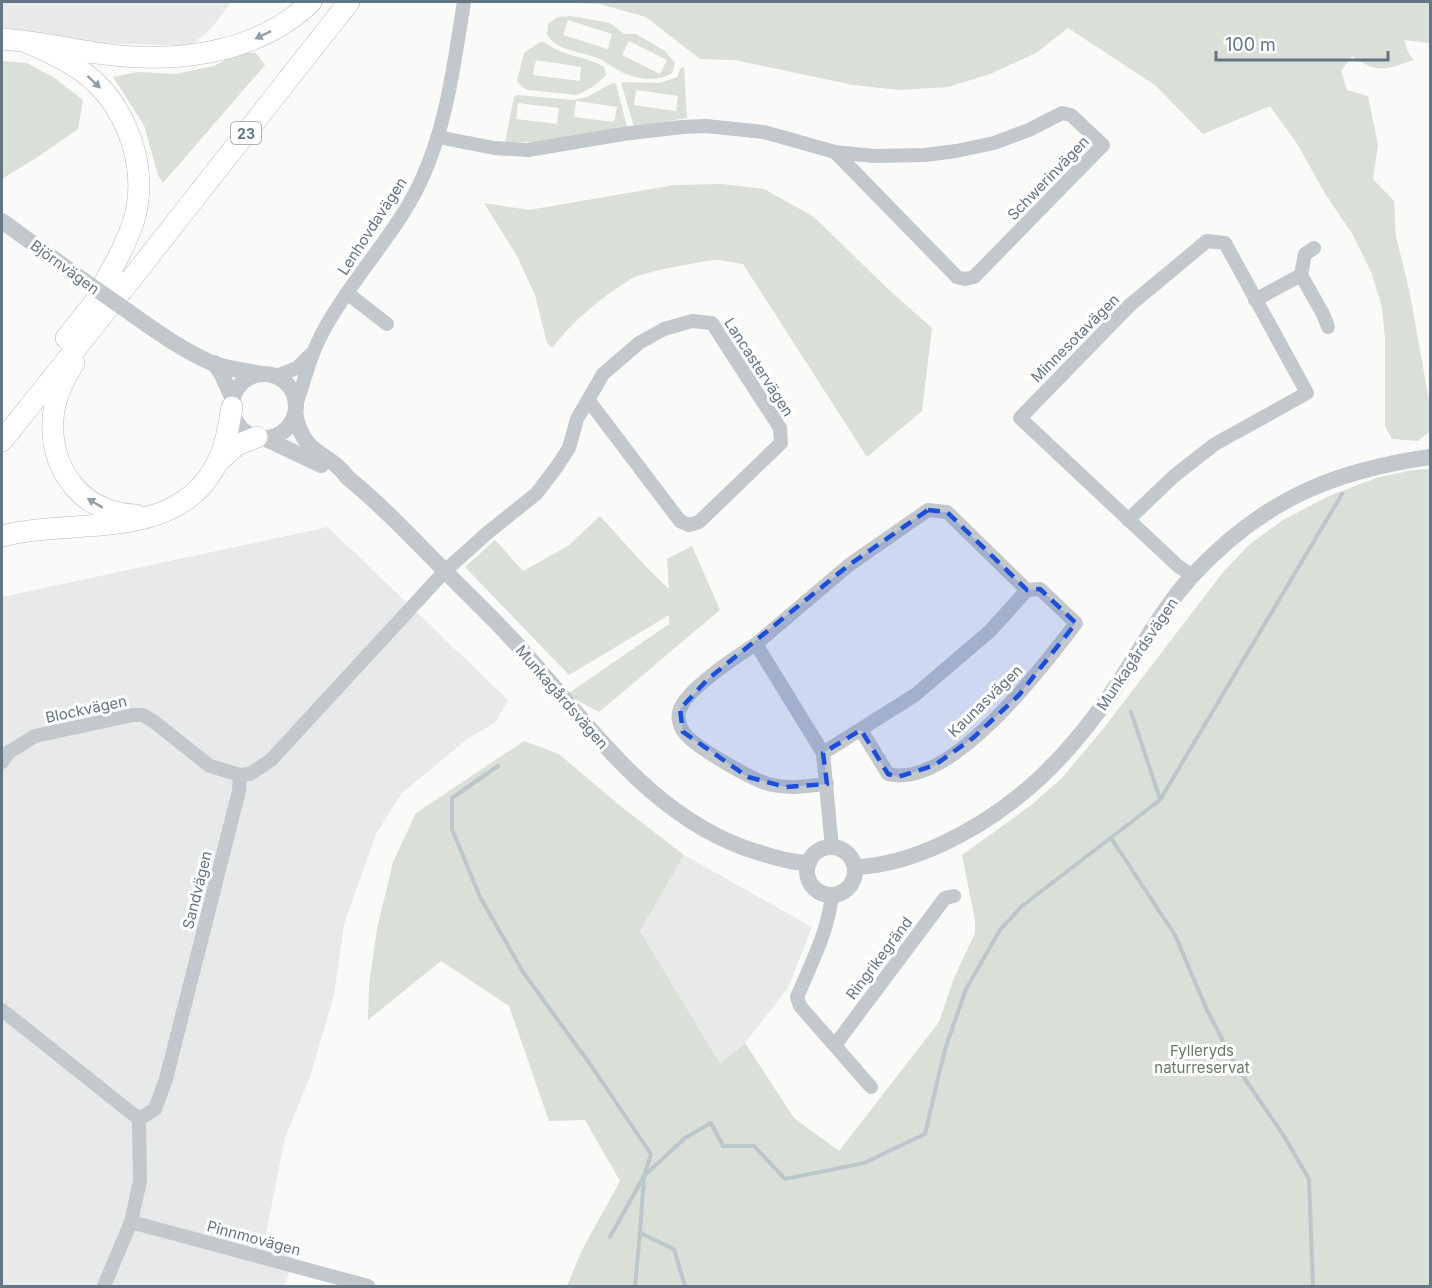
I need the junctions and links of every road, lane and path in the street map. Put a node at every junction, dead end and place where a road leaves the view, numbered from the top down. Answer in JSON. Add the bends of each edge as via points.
{"nodes":[{"id":1,"x":310,"y":2,"type":"edge"},
{"id":2,"x":332,"y":2,"type":"edge"},
{"id":3,"x":350,"y":2,"type":"edge"},
{"id":4,"x":464,"y":2,"type":"edge"},
{"id":5,"x":2,"y":39,"type":"edge"},
{"id":6,"x":26,"y":42,"type":"junction"},
{"id":7,"x":438,"y":137,"type":"junction"},
{"id":8,"x":835,"y":152,"type":"junction"},
{"id":9,"x":2,"y":221,"type":"edge"},
{"id":10,"x":1314,"y":248,"type":"dead end"},
{"id":11,"x":1301,"y":275,"type":"junction"},
{"id":12,"x":347,"y":293,"type":"junction"},
{"id":13,"x":1255,"y":300,"type":"junction"},
{"id":14,"x":99,"y":309,"type":"junction"},
{"id":15,"x":387,"y":324,"type":"dead end"},
{"id":16,"x":1328,"y":327,"type":"dead end"},
{"id":17,"x":313,"y":351,"type":"junction"},
{"id":18,"x":214,"y":363,"type":"junction"},
{"id":19,"x":270,"y":375,"type":"junction"},
{"id":20,"x":589,"y":401,"type":"junction"},
{"id":21,"x":232,"y":403,"type":"junction"},
{"id":22,"x":296,"y":410,"type":"junction"},
{"id":23,"x":2,"y":421,"type":"edge"},
{"id":24,"x":260,"y":438,"type":"junction"},
{"id":25,"x":2,"y":441,"type":"edge"},
{"id":26,"x":1431,"y":457,"type":"edge"},
{"id":27,"x":218,"y":461,"type":"junction"},
{"id":28,"x":348,"y":478,"type":"junction"},
{"id":29,"x":151,"y":516,"type":"junction"},
{"id":30,"x":1128,"y":520,"type":"junction"},
{"id":31,"x":2,"y":536,"type":"edge"},
{"id":32,"x":445,"y":571,"type":"junction"},
{"id":33,"x":1193,"y":576,"type":"junction"},
{"id":34,"x":1027,"y":590,"type":"junction"},
{"id":35,"x":756,"y":644,"type":"junction"},
{"id":36,"x":861,"y":730,"type":"junction"},
{"id":37,"x":823,"y":753,"type":"junction"},
{"id":38,"x":2,"y":762,"type":"edge"},
{"id":39,"x":240,"y":775,"type":"junction"},
{"id":40,"x":826,"y":784,"type":"junction"},
{"id":41,"x":832,"y":848,"type":"junction"},
{"id":42,"x":809,"y":863,"type":"junction"},
{"id":43,"x":855,"y":867,"type":"junction"},
{"id":44,"x":832,"y":895,"type":"junction"},
{"id":45,"x":954,"y":896,"type":"dead end"},
{"id":46,"x":2,"y":1010,"type":"edge"},
{"id":47,"x":835,"y":1046,"type":"junction"},
{"id":48,"x":871,"y":1087,"type":"dead end"},
{"id":49,"x":139,"y":1119,"type":"junction"},
{"id":50,"x":131,"y":1222,"type":"junction"},
{"id":51,"x":104,"y":1287,"type":"edge"},
{"id":52,"x":368,"y":1287,"type":"edge"}],
"edges":[{"from":1,"to":6,"type":"main road","one_way":true,"via":[[277,28],[253,39],[188,55],[123,56]]},
{"from":2,"to":14,"type":"main road","number":"23"},
{"from":3,"to":14,"type":"main road","number":"23"},
{"from":4,"to":7,"type":"street","name":"Lenhovdavägen"},
{"from":5,"to":6,"type":"main road"},
{"from":6,"to":14,"type":"main road","one_way":true,"via":[[68,62],[99,85],[121,116],[134,148],[139,185],[134,218]]},
{"from":7,"to":8,"type":"street","name":"Schwerinvägen","via":[[528,150],[632,132],[706,126],[764,132]]},
{"from":7,"to":12,"type":"street","name":"Lenhovdavägen","via":[[404,212]]},
{"from":8,"to":8,"type":"street","name":"Schwerinvägen","via":[[957,277],[965,279],[974,278],[1103,145],[1071,115],[1062,113],[1011,138],[975,148],[899,156]]},
{"from":9,"to":18,"type":"street","name":"Björnvägen","bridge":true,"via":[[166,338]]},
{"from":10,"to":11,"type":"street","via":[[1305,254]]},
{"from":11,"to":13,"type":"street"},
{"from":11,"to":16,"type":"street"},
{"from":12,"to":15,"type":"street","name":"Lenhovdavägen"},
{"from":12,"to":17,"type":"street","name":"Lenhovdavägen"},
{"from":13,"to":30,"type":"street","name":"Minnesotavägen","via":[[1306,393],[1215,444]]},
{"from":13,"to":30,"type":"street","name":"Minnesotavägen","via":[[1225,243],[1208,241],[1130,305],[1020,418]]},
{"from":14,"to":23,"type":"main road","number":"23"},
{"from":14,"to":25,"type":"main road","number":"23"},
{"from":29,"to":14,"type":"main road","one_way":true,"via":[[111,512],[96,504],[70,482],[55,453],[53,417],[57,398]]},
{"from":17,"to":19,"type":"street","name":"Lenhovdavägen","via":[[297,368]]},
{"from":17,"to":22,"type":"street","name":"Lenhovdavägen"},
{"from":18,"to":19,"type":"street"},
{"from":18,"to":21,"type":"street"},
{"from":19,"to":21,"type":"street","via":[[244,381]]},
{"from":19,"to":22,"type":"street","via":[[282,380],[292,391]]},
{"from":20,"to":20,"type":"street","name":"Lancastervägen","via":[[603,374],[639,343],[664,329],[692,321],[712,323],[780,428],[781,443],[699,522],[689,525],[680,521]]},
{"from":20,"to":32,"type":"street","name":"Lancastervägen","via":[[577,419],[569,448],[536,494]]},
{"from":21,"to":24,"type":"street","via":[[239,426]]},
{"from":21,"to":27,"type":"main road"},
{"from":22,"to":24,"type":"street","via":[[284,432]]},
{"from":22,"to":28,"type":"street","name":"Munkagårdsvägen","via":[[302,436],[310,447]]},
{"from":24,"to":27,"type":"main road","via":[[237,446]]},
{"from":24,"to":28,"type":"street","name":"Munkagårdsvägen"},
{"from":26,"to":33,"type":"street","name":"Munkagårdsvägen","via":[[1384,464],[1310,488],[1273,507]]},
{"from":27,"to":29,"type":"main road","via":[[191,495],[172,509]]},
{"from":28,"to":32,"type":"street","name":"Munkagårdsvägen","via":[[404,527]]},
{"from":29,"to":31,"type":"main road","via":[[119,524],[30,530]]},
{"from":30,"to":33,"type":"street","name":"Minnesotavägen"},
{"from":32,"to":39,"type":"street","via":[[271,760],[250,774]]},
{"from":32,"to":42,"type":"street","name":"Munkagårdsvägen","via":[[510,637],[641,784],[678,814],[746,849]]},
{"from":33,"to":43,"type":"street","name":"Munkagårdsvägen","via":[[1077,741],[1026,793],[965,833],[931,849],[876,866]]},
{"from":34,"to":35,"type":"street","name":"Kaunasvägen","via":[[947,512],[928,510],[849,565]]},
{"from":34,"to":36,"type":"street","via":[[951,666]]},
{"from":34,"to":36,"type":"street","name":"Kaunasvägen","via":[[1040,589],[1076,623],[1019,695],[973,738],[934,765],[898,777],[888,774]]},
{"from":35,"to":37,"type":"street"},
{"from":35,"to":40,"type":"street","name":"Kaunasvägen","via":[[690,694],[680,708],[678,719],[683,732],[748,777],[786,788]]},
{"from":36,"to":37,"type":"street"},
{"from":37,"to":40,"type":"street"},
{"from":38,"to":39,"type":"street","name":"Blockvägen","via":[[9,752],[35,736],[143,715],[210,766]]},
{"from":39,"to":49,"type":"street","name":"Sandvägen","via":[[166,1079],[155,1109]]},
{"from":40,"to":41,"type":"street"},
{"from":41,"to":42,"type":"street","via":[[818,852]]},
{"from":41,"to":43,"type":"street","via":[[849,856]]},
{"from":42,"to":44,"type":"street","via":[[810,882],[819,892]]},
{"from":43,"to":44,"type":"street","via":[[850,887]]},
{"from":44,"to":47,"type":"street","via":[[823,938],[797,997],[800,1006]]},
{"from":45,"to":47,"type":"street","name":"Ringrikegränd","via":[[945,898]]},
{"from":46,"to":49,"type":"street"},
{"from":47,"to":48,"type":"street"},
{"from":49,"to":50,"type":"street","via":[[140,1181]]},
{"from":50,"to":51,"type":"street"},
{"from":50,"to":52,"type":"street","name":"Pinnmovägen"}]}
